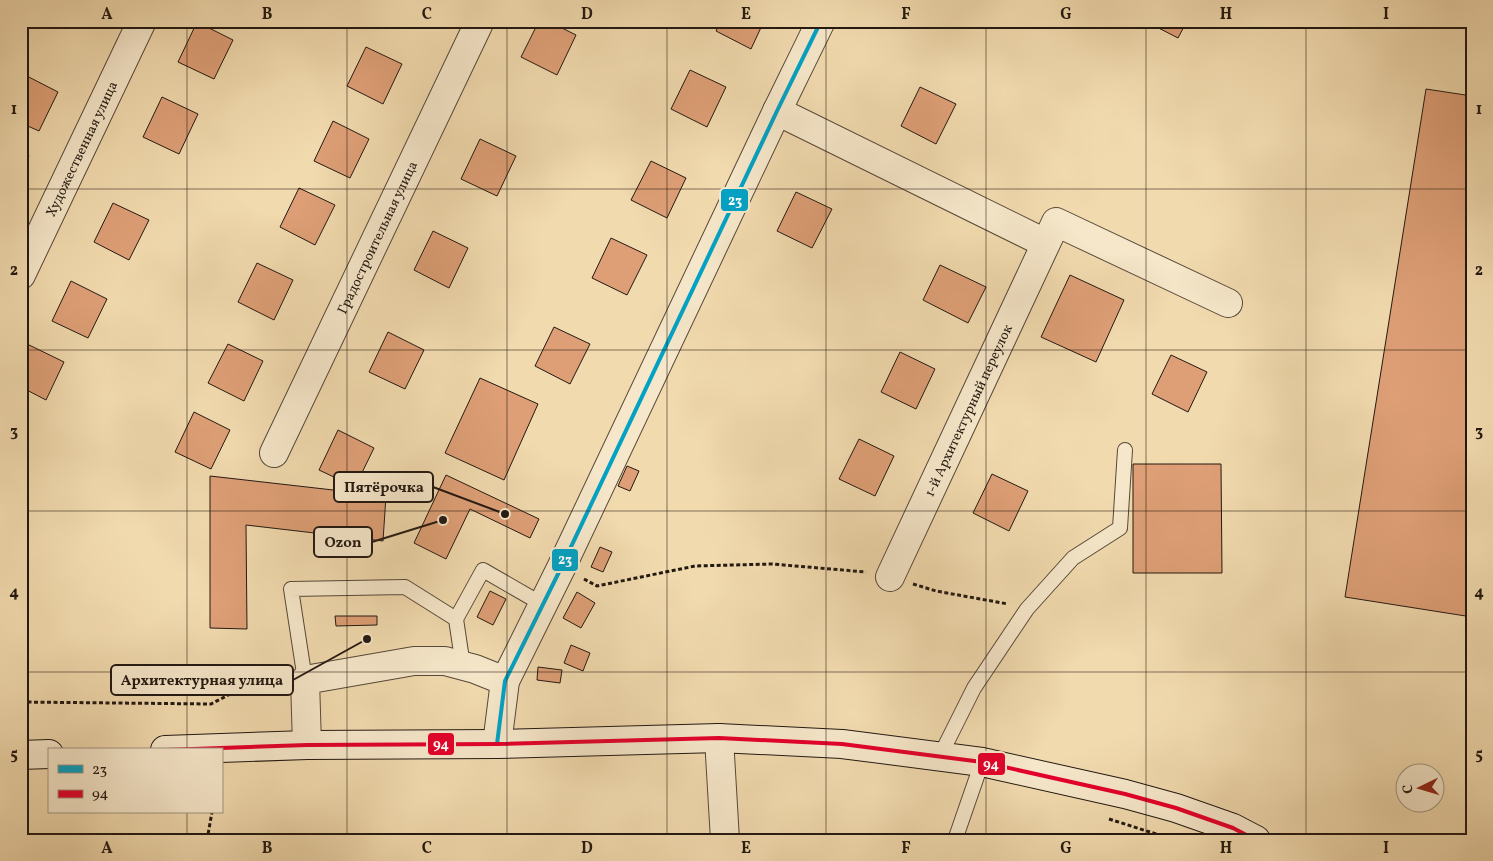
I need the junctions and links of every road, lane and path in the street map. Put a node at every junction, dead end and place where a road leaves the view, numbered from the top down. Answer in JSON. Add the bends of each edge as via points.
{"nodes":[{"id":1,"x":142,"y":21,"type":"edge"},
{"id":2,"x":480,"y":21,"type":"edge"},
{"id":3,"x":821,"y":21,"type":"edge"},
{"id":4,"x":777,"y":111,"type":"junction"},
{"id":5,"x":1045,"y":243,"type":"junction"},
{"id":6,"x":21,"y":276,"type":"edge"},
{"id":7,"x":1228,"y":303,"type":"dead end"},
{"id":8,"x":1125,"y":450,"type":"dead end"},
{"id":9,"x":274,"y":453,"type":"dead end"},
{"id":10,"x":561,"y":568,"type":"junction"},
{"id":11,"x":890,"y":577,"type":"junction"},
{"id":12,"x":542,"y":604,"type":"junction"},
{"id":13,"x":1027,"y":609,"type":"junction"},
{"id":14,"x":456,"y":619,"type":"junction"},
{"id":15,"x":463,"y":666,"type":"junction"},
{"id":16,"x":305,"y":680,"type":"junction"},
{"id":17,"x":505,"y":681,"type":"junction"},
{"id":18,"x":21,"y":702,"type":"edge"},
{"id":19,"x":719,"y":738,"type":"junction"},
{"id":20,"x":497,"y":744,"type":"junction"},
{"id":21,"x":306,"y":745,"type":"junction"},
{"id":22,"x":221,"y":748,"type":"edge"},
{"id":23,"x":21,"y":754,"type":"edge"},
{"id":24,"x":48,"y":754,"type":"edge"},
{"id":25,"x":940,"y":756,"type":"junction"},
{"id":26,"x":982,"y":762,"type":"junction"},
{"id":27,"x":212,"y":814,"type":"edge"},
{"id":28,"x":207,"y":840,"type":"edge"},
{"id":29,"x":725,"y":840,"type":"edge"},
{"id":30,"x":955,"y":840,"type":"edge"},
{"id":31,"x":1256,"y":840,"type":"edge"}],
"edges":[{"from":1,"to":6,"type":"street","name":"Художественная улица"},
{"from":2,"to":9,"type":"street","name":"Градостроительная улица"},
{"from":3,"to":4,"type":"street"},
{"from":4,"to":5,"type":"street"},
{"from":4,"to":10,"type":"street"},
{"from":5,"to":7,"type":"street","name":"1-й Архитектурный переулок","via":[[1056,222]]},
{"from":5,"to":11,"type":"street","name":"1-й Архитектурный переулок"},
{"from":8,"to":13,"type":"lane","via":[[1120,528],[1073,558]]},
{"from":10,"to":11,"type":"path","via":[[597,586],[696,566],[772,564],[878,573]]},
{"from":10,"to":12,"type":"street"},
{"from":11,"to":13,"type":"path","via":[[936,592]]},
{"from":12,"to":14,"type":"lane","via":[[484,570]]},
{"from":12,"to":17,"type":"street"},
{"from":13,"to":25,"type":"lane","via":[[974,688]]},
{"from":14,"to":15,"type":"lane"},
{"from":14,"to":16,"type":"lane","via":[[405,587],[290,589]]},
{"from":15,"to":16,"type":"street","via":[[445,661],[414,660]]},
{"from":15,"to":17,"type":"street"},
{"from":16,"to":18,"type":"path","via":[[267,675],[211,704]]},
{"from":16,"to":21,"type":"street"},
{"from":17,"to":20,"type":"street"},
{"from":19,"to":20,"type":"street"},
{"from":19,"to":25,"type":"street","via":[[842,744]]},
{"from":19,"to":29,"type":"street"},
{"from":20,"to":21,"type":"street"},
{"from":21,"to":22,"type":"street"},
{"from":23,"to":24,"type":"street"},
{"from":25,"to":26,"type":"street"},
{"from":26,"to":30,"type":"lane"},
{"from":26,"to":31,"type":"street","via":[[1176,808],[1234,828]]},
{"from":27,"to":28,"type":"path"}]}
